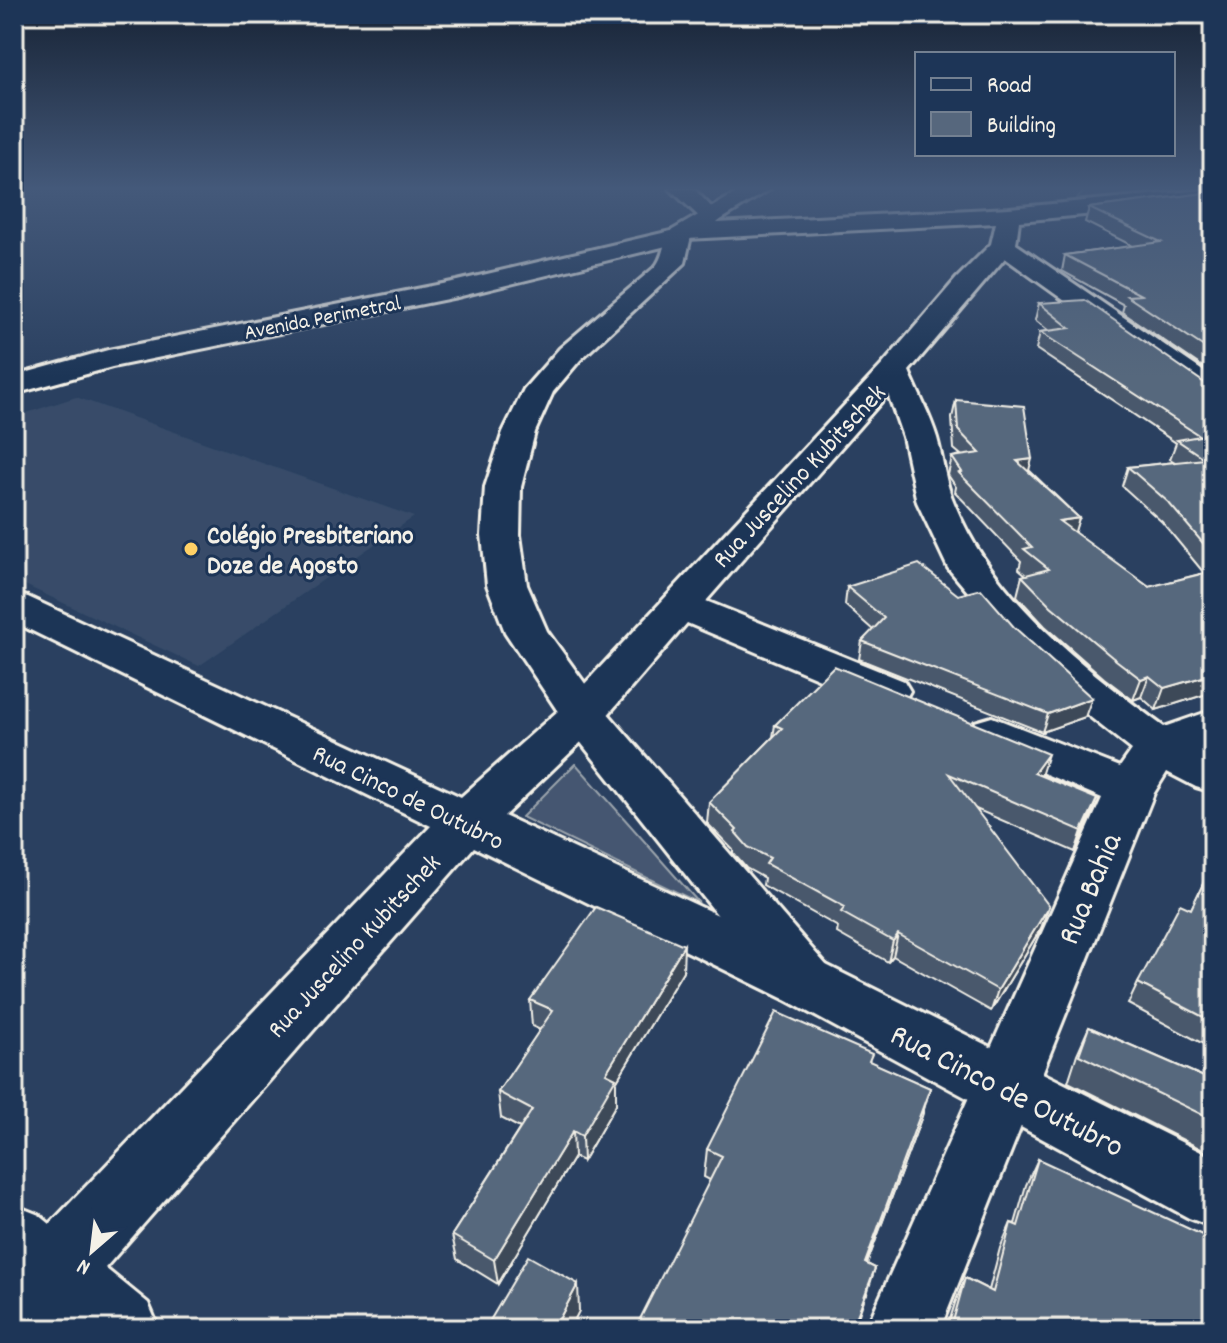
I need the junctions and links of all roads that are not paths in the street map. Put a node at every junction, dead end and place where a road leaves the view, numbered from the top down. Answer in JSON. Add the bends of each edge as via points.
{"nodes":[{"id":1,"x":610,"y":252,"type":"edge"},
{"id":2,"x":678,"y":252,"type":"edge"},
{"id":3,"x":990,"y":252,"type":"edge"},
{"id":4,"x":1034,"y":252,"type":"edge"},
{"id":5,"x":894,"y":370,"type":"junction"},
{"id":6,"x":14,"y":385,"type":"edge"},
{"id":7,"x":1213,"y":392,"type":"edge"},
{"id":8,"x":679,"y":605,"type":"junction"},
{"id":9,"x":14,"y":606,"type":"edge"},
{"id":10,"x":583,"y":714,"type":"junction"},
{"id":11,"x":1213,"y":725,"type":"edge"},
{"id":12,"x":1144,"y":769,"type":"junction"},
{"id":13,"x":1213,"y":775,"type":"edge"},
{"id":14,"x":465,"y":823,"type":"junction"},
{"id":15,"x":805,"y":982,"type":"junction"},
{"id":16,"x":1003,"y":1087,"type":"junction"},
{"id":17,"x":1213,"y":1194,"type":"edge"},
{"id":18,"x":27,"y":1277,"type":"edge"},
{"id":19,"x":122,"y":1329,"type":"edge"},
{"id":20,"x":903,"y":1329,"type":"edge"}],
"edges":[{"from":1,"to":6,"type":"street","name":"Avenida Perimetral","via":[[457,289],[108,359]]},
{"from":2,"to":10,"type":"street","name":"Rua Cinco de Outubro","via":[[664,272],[570,354],[539,389],[503,487],[507,585],[526,632]]},
{"from":3,"to":5,"type":"street","name":"Rua Juscelino Kubitschek"},
{"from":4,"to":7,"type":"street"},
{"from":5,"to":8,"type":"street","name":"Rua Juscelino Kubitschek"},
{"from":5,"to":12,"type":"street","via":[[920,437],[935,502],[968,568],[1086,691]]},
{"from":8,"to":10,"type":"street","name":"Rua Juscelino Kubitschek"},
{"from":8,"to":12,"type":"street","via":[[941,713]]},
{"from":9,"to":14,"type":"street","name":"Rua Cinco de Outubro"},
{"from":10,"to":14,"type":"street","name":"Rua Juscelino Kubitschek"},
{"from":10,"to":15,"type":"street","name":"Rua Cinco de Outubro"},
{"from":11,"to":12,"type":"street"},
{"from":12,"to":13,"type":"street"},
{"from":12,"to":16,"type":"street","name":"Rua Bahia"},
{"from":14,"to":15,"type":"street","name":"Rua Cinco de Outubro"},
{"from":14,"to":18,"type":"street","name":"Rua Juscelino Kubitschek"},
{"from":15,"to":16,"type":"street","name":"Rua Cinco de Outubro"},
{"from":16,"to":17,"type":"street","name":"Rua Cinco de Outubro"},
{"from":16,"to":20,"type":"street","name":"Rua Bahia"},
{"from":18,"to":19,"type":"street"}]}
